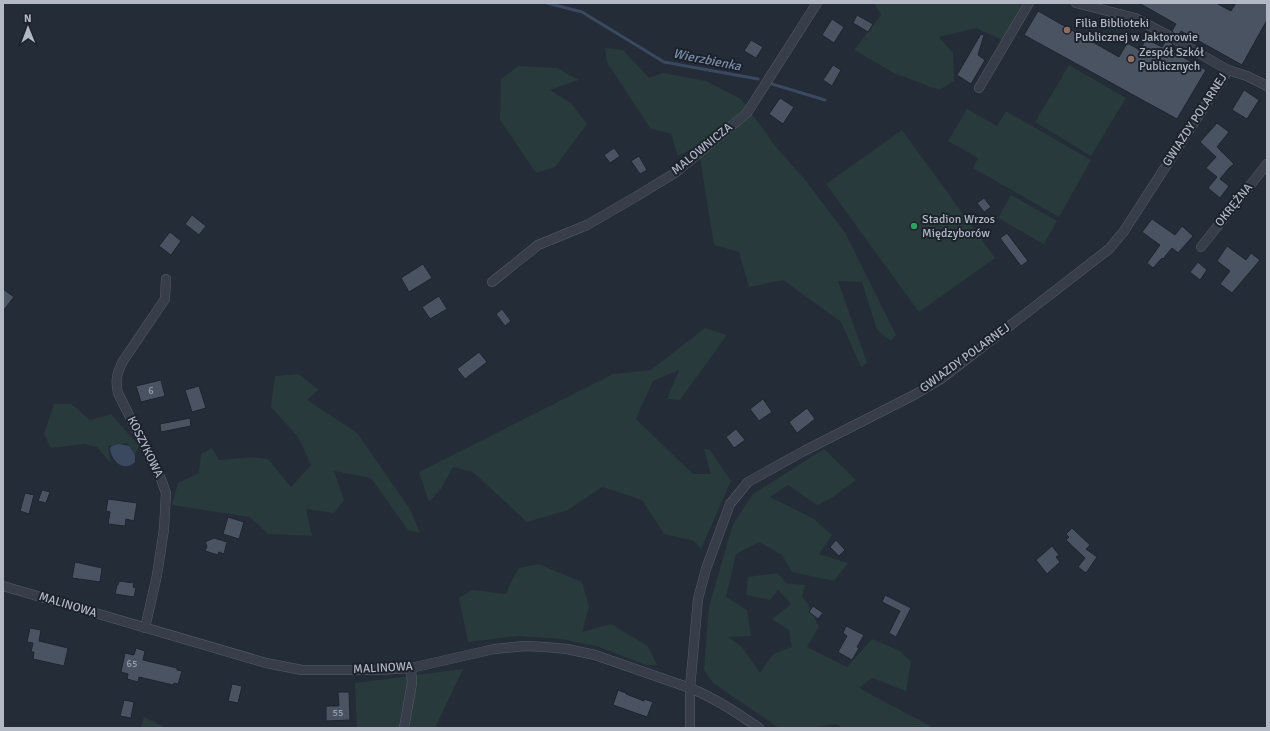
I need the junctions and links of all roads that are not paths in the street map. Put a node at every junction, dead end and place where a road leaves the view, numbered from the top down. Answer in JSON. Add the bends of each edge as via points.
{"nodes":[{"id":1,"x":817,"y":3,"type":"edge"},
{"id":2,"x":1029,"y":3,"type":"edge"},
{"id":3,"x":1076,"y":3,"type":"edge"},
{"id":4,"x":1110,"y":7,"type":"edge"},
{"id":5,"x":1228,"y":70,"type":"junction"},
{"id":6,"x":1267,"y":86,"type":"edge"},
{"id":7,"x":979,"y":88,"type":"dead end"},
{"id":8,"x":1267,"y":164,"type":"edge"},
{"id":9,"x":1201,"y":247,"type":"dead end"},
{"id":10,"x":166,"y":279,"type":"dead end"},
{"id":11,"x":492,"y":282,"type":"dead end"},
{"id":12,"x":3,"y":586,"type":"edge"},
{"id":13,"x":145,"y":628,"type":"junction"},
{"id":14,"x":411,"y":668,"type":"junction"},
{"id":15,"x":690,"y":688,"type":"junction"},
{"id":16,"x":404,"y":728,"type":"edge"},
{"id":17,"x":690,"y":728,"type":"edge"},
{"id":18,"x":759,"y":728,"type":"edge"}],
"edges":[{"from":1,"to":11,"type":"street","name":"MALOWNICZA","via":[[747,113],[675,173],[587,225],[534,247]]},
{"from":2,"to":7,"type":"street"},
{"from":3,"to":4,"type":"street"},
{"from":4,"to":5,"type":"street","via":[[1135,18]]},
{"from":5,"to":6,"type":"street"},
{"from":5,"to":15,"type":"street","name":"GWIAZDY POLARNEJ","via":[[1109,249],[941,379],[748,482],[730,504],[706,569],[698,599]]},
{"from":8,"to":9,"type":"street","name":"OKRĘŻNA"},
{"from":10,"to":13,"type":"street","name":"KOSZYKOWA","via":[[165,299],[123,361],[116,384],[166,493],[164,529]]},
{"from":12,"to":13,"type":"street","name":"MALINOWA"},
{"from":13,"to":14,"type":"street","name":"MALINOWA","via":[[266,663],[302,670]]},
{"from":14,"to":15,"type":"street","name":"MALINOWA","via":[[494,649],[545,647],[595,655]]},
{"from":14,"to":16,"type":"street","via":[[412,683]]},
{"from":15,"to":17,"type":"street","name":"GWIAZDY POLARNEJ"},
{"from":15,"to":18,"type":"street","name":"MALINOWA"}]}
